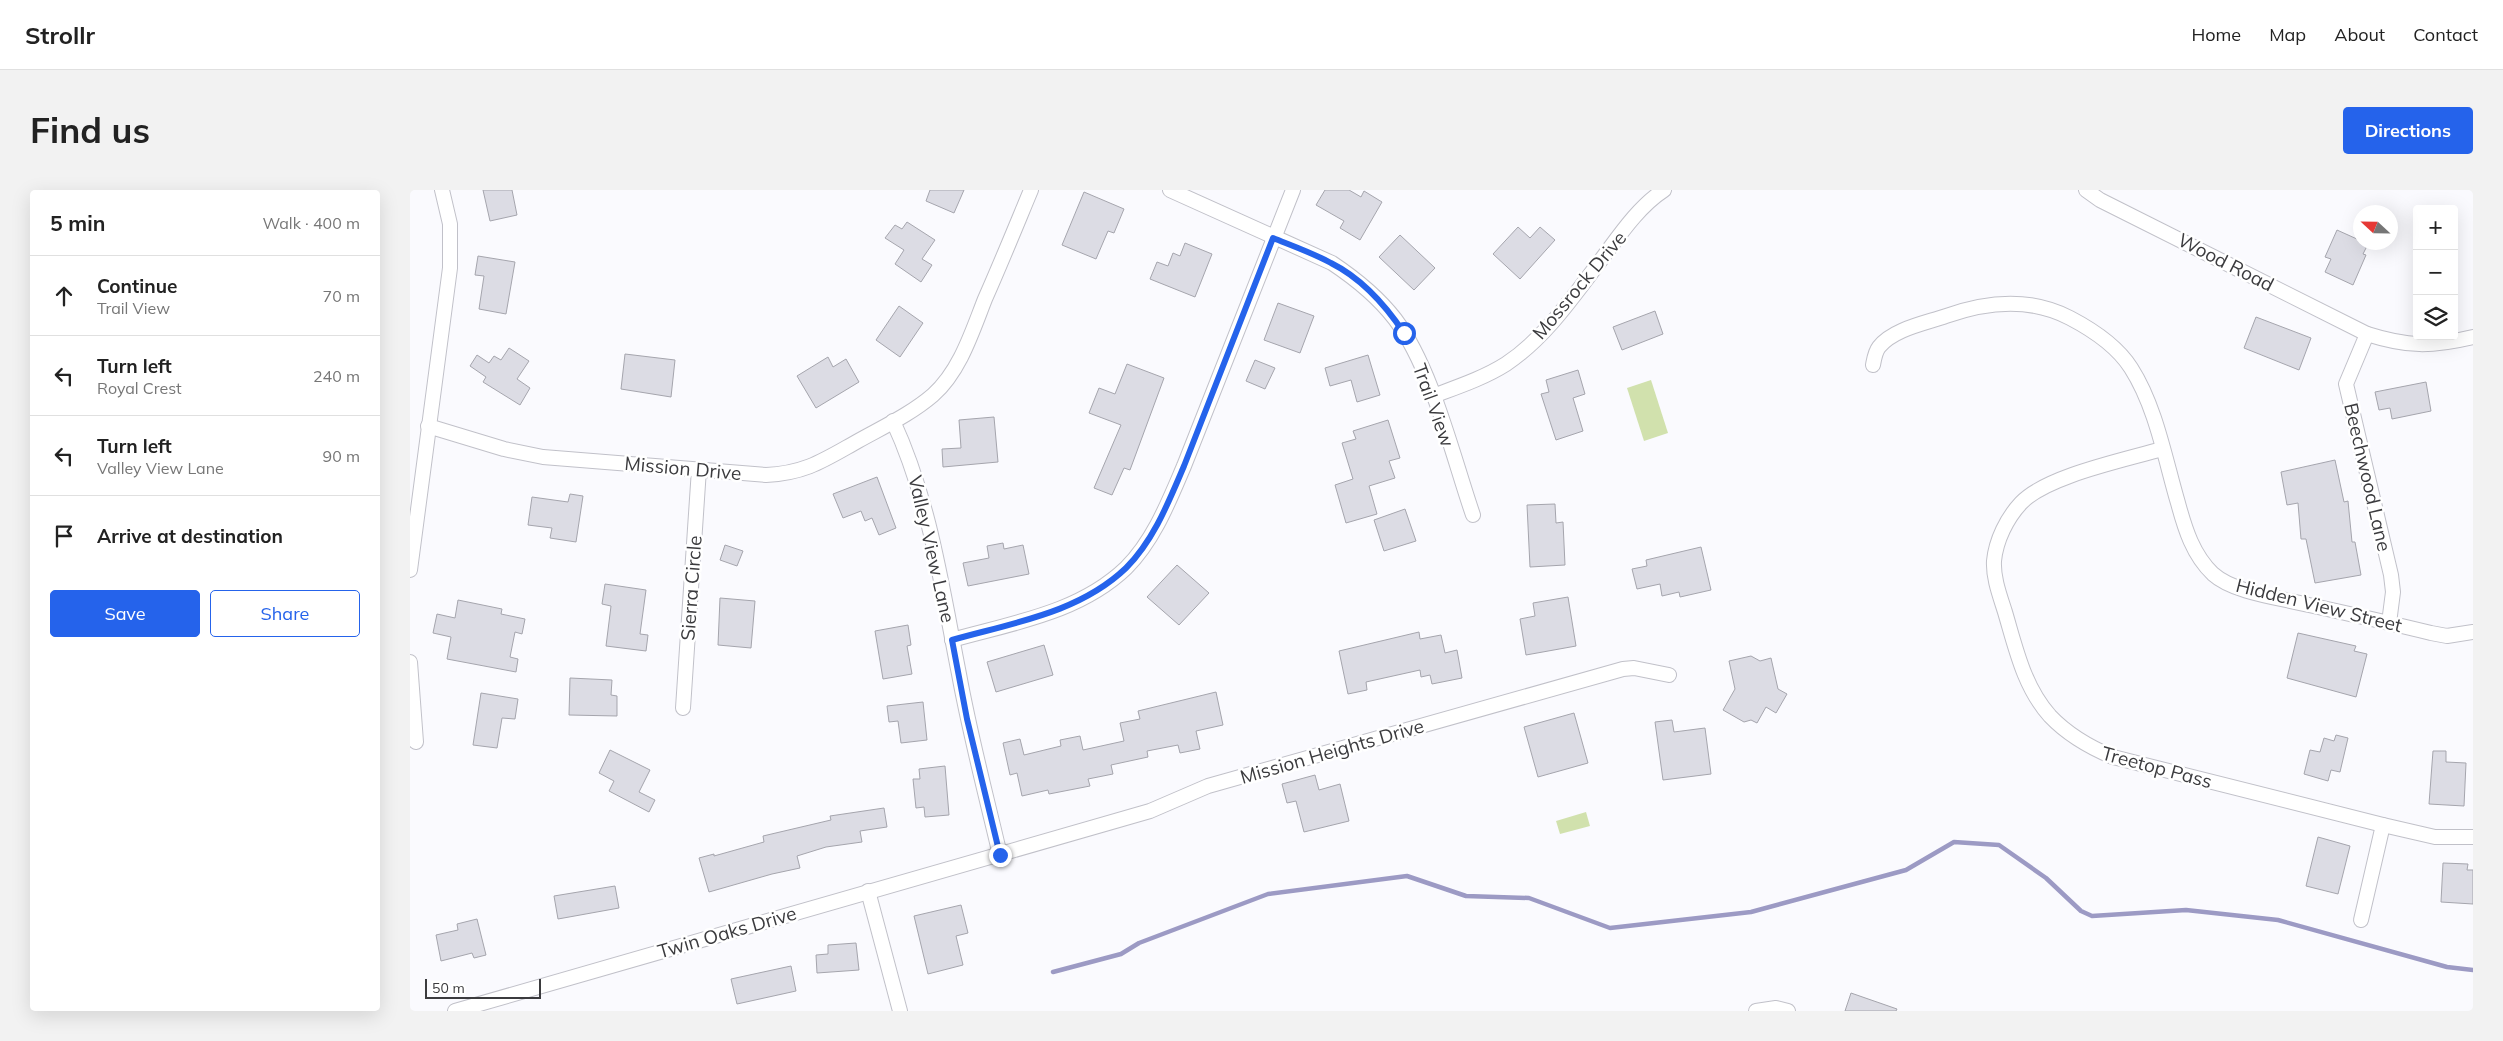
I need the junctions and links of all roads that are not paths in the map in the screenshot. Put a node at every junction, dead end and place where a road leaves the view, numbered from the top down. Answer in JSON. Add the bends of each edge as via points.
{"nodes":[{"id":1,"x":442,"y":190,"type":"edge"},
{"id":2,"x":1031,"y":190,"type":"edge"},
{"id":3,"x":1170,"y":190,"type":"edge"},
{"id":4,"x":1293,"y":190,"type":"edge"},
{"id":5,"x":1664,"y":190,"type":"edge"},
{"id":6,"x":2086,"y":190,"type":"edge"},
{"id":7,"x":1273,"y":238,"type":"junction"},
{"id":8,"x":2366,"y":334,"type":"junction"},
{"id":9,"x":2473,"y":337,"type":"edge"},
{"id":10,"x":1872,"y":365,"type":"dead end"},
{"id":11,"x":1433,"y":396,"type":"junction"},
{"id":12,"x":893,"y":421,"type":"junction"},
{"id":13,"x":428,"y":426,"type":"junction"},
{"id":14,"x":2162,"y":449,"type":"junction"},
{"id":15,"x":699,"y":469,"type":"junction"},
{"id":16,"x":1473,"y":515,"type":"dead end"},
{"id":17,"x":410,"y":570,"type":"edge"},
{"id":18,"x":2389,"y":623,"type":"junction"},
{"id":19,"x":2473,"y":632,"type":"edge"},
{"id":20,"x":952,"y":640,"type":"junction"},
{"id":21,"x":410,"y":662,"type":"edge"},
{"id":22,"x":1669,"y":675,"type":"dead end"},
{"id":23,"x":683,"y":708,"type":"dead end"},
{"id":24,"x":416,"y":742,"type":"dead end"},
{"id":25,"x":2383,"y":825,"type":"junction"},
{"id":26,"x":2473,"y":837,"type":"edge"},
{"id":27,"x":1000,"y":855,"type":"junction"},
{"id":28,"x":868,"y":891,"type":"junction"},
{"id":29,"x":2361,"y":920,"type":"dead end"},
{"id":30,"x":1787,"y":1010,"type":"edge"},
{"id":31,"x":455,"y":1011,"type":"edge"},
{"id":32,"x":900,"y":1011,"type":"edge"},
{"id":33,"x":1756,"y":1011,"type":"edge"}],
"edges":[{"from":1,"to":13,"type":"street","via":[[452,244]]},
{"from":2,"to":12,"type":"street","name":"Mission Drive","via":[[955,368],[934,394]]},
{"from":3,"to":7,"type":"street","name":"Trail View"},
{"from":4,"to":7,"type":"street"},
{"from":5,"to":11,"type":"street","name":"Mossrock Drive","via":[[1638,214],[1559,314],[1524,351],[1483,376]]},
{"from":6,"to":8,"type":"street","name":"Wood Road"},
{"from":7,"to":11,"type":"street","name":"Trail View","via":[[1332,263],[1381,303],[1416,353]]},
{"from":7,"to":20,"type":"street","via":[[1170,499],[1126,567],[1074,603]]},
{"from":8,"to":9,"type":"street","via":[[2408,345]]},
{"from":8,"to":18,"type":"street","name":"Beechwood Lane","via":[[2346,384],[2392,574],[2394,592]]},
{"from":10,"to":14,"type":"street","name":"Hidden View Street","via":[[1878,348],[1891,336],[1949,315],[1977,306],[2006,302],[2040,305],[2089,327],[2131,368],[2150,409]]},
{"from":11,"to":16,"type":"street","name":"Trail View"},
{"from":12,"to":15,"type":"street","name":"Mission Drive","via":[[830,458],[790,473],[766,475]]},
{"from":12,"to":20,"type":"street","name":"Valley View Lane","via":[[909,455],[928,515]]},
{"from":13,"to":15,"type":"street","name":"Mission Drive","via":[[524,454]]},
{"from":13,"to":17,"type":"street"},
{"from":14,"to":18,"type":"street","name":"Hidden View Street","via":[[2187,533],[2199,558],[2213,574],[2260,594]]},
{"from":14,"to":25,"type":"street","name":"Treetop Pass","via":[[2054,482],[2022,502],[2008,520],[1998,540],[1994,561],[1996,580],[2022,671],[2034,695],[2068,732],[2091,748],[2113,757]]},
{"from":15,"to":23,"type":"street","name":"Sierra Circle"},
{"from":18,"to":19,"type":"street","name":"Hidden View Street","via":[[2447,636]]},
{"from":20,"to":27,"type":"street","name":"Valley View Lane","via":[[967,719]]},
{"from":21,"to":24,"type":"street"},
{"from":22,"to":27,"type":"street","name":"Mission Heights Drive","via":[[1623,669],[1208,786],[1150,811]]},
{"from":25,"to":26,"type":"street","name":"Treetop Pass","via":[[2436,837]]},
{"from":25,"to":29,"type":"street"},
{"from":27,"to":28,"type":"street","name":"Twin Oaks Drive"},
{"from":28,"to":31,"type":"street","name":"Twin Oaks Drive"},
{"from":28,"to":32,"type":"street"},
{"from":30,"to":33,"type":"street"}]}
